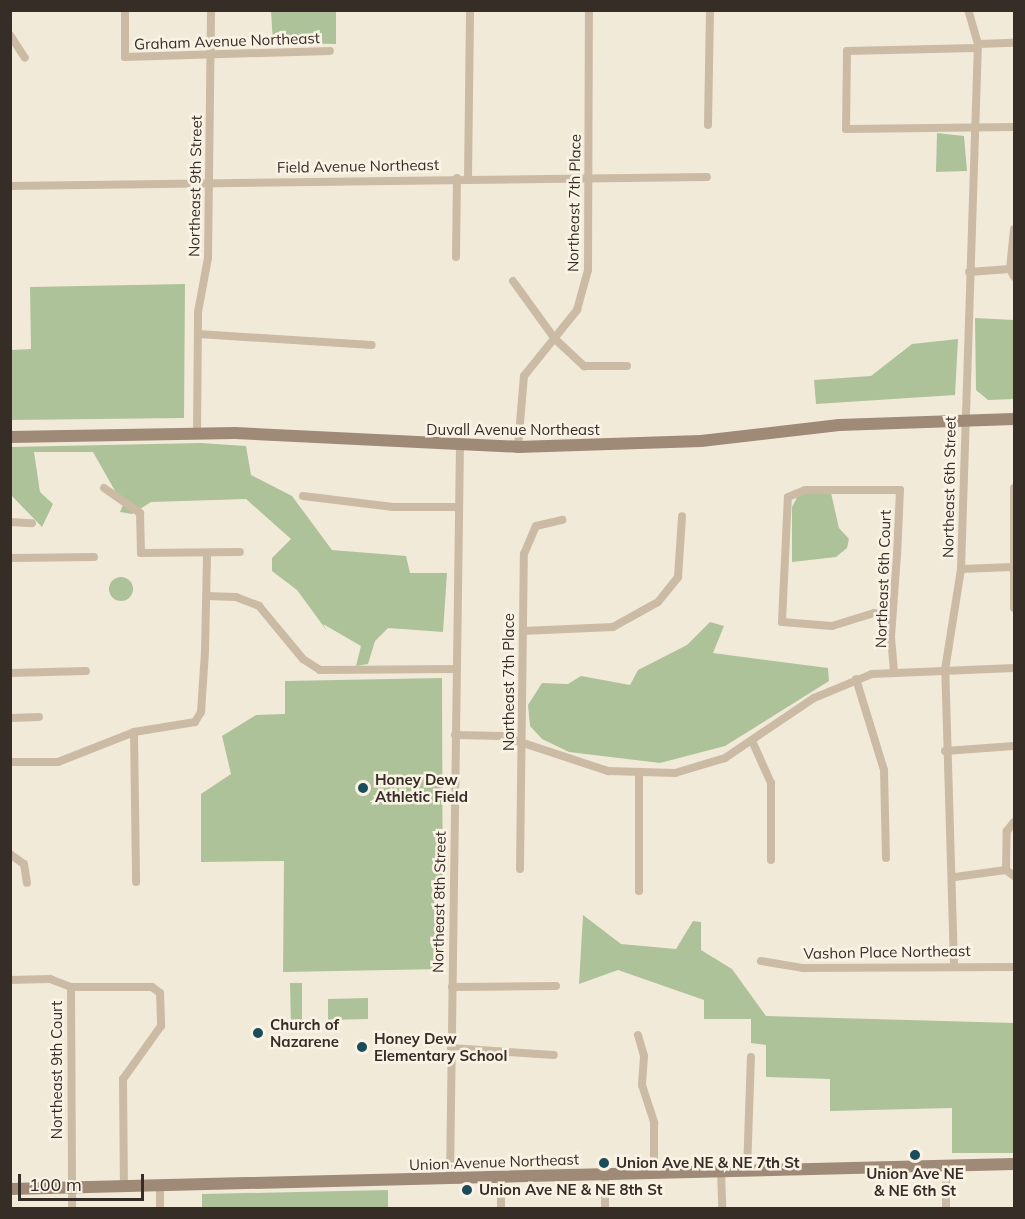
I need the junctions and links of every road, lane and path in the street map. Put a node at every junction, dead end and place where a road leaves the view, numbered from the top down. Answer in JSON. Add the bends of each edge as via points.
{"nodes":[{"id":1,"x":125,"y":10,"type":"edge"},
{"id":2,"x":211,"y":10,"type":"edge"},
{"id":3,"x":470,"y":10,"type":"edge"},
{"id":4,"x":589,"y":10,"type":"edge"},
{"id":5,"x":710,"y":10,"type":"edge"},
{"id":6,"x":968,"y":10,"type":"edge"},
{"id":7,"x":10,"y":35,"type":"edge"},
{"id":8,"x":1014,"y":44,"type":"edge"},
{"id":9,"x":977,"y":46,"type":"junction"},
{"id":10,"x":330,"y":51,"type":"dead end"},
{"id":11,"x":211,"y":54,"type":"junction"},
{"id":12,"x":25,"y":58,"type":"dead end"},
{"id":13,"x":708,"y":125,"type":"dead end"},
{"id":14,"x":975,"y":128,"type":"junction"},
{"id":15,"x":1014,"y":128,"type":"edge"},
{"id":16,"x":588,"y":177,"type":"junction"},
{"id":17,"x":707,"y":177,"type":"dead end"},
{"id":18,"x":457,"y":178,"type":"junction"},
{"id":19,"x":468,"y":178,"type":"junction"},
{"id":20,"x":209,"y":183,"type":"junction"},
{"id":21,"x":10,"y":186,"type":"edge"},
{"id":22,"x":1014,"y":229,"type":"edge"},
{"id":23,"x":456,"y":257,"type":"dead end"},
{"id":24,"x":969,"y":272,"type":"junction"},
{"id":25,"x":1012,"y":273,"type":"edge"},
{"id":26,"x":513,"y":281,"type":"dead end"},
{"id":27,"x":198,"y":334,"type":"junction"},
{"id":28,"x":555,"y":339,"type":"junction"},
{"id":29,"x":372,"y":345,"type":"dead end"},
{"id":30,"x":627,"y":366,"type":"dead end"},
{"id":31,"x":1014,"y":419,"type":"edge"},
{"id":32,"x":963,"y":420,"type":"junction"},
{"id":33,"x":197,"y":434,"type":"junction"},
{"id":34,"x":10,"y":436,"type":"edge"},
{"id":35,"x":460,"y":446,"type":"junction"},
{"id":36,"x":518,"y":447,"type":"junction"},
{"id":37,"x":104,"y":488,"type":"dead end"},
{"id":38,"x":1014,"y":488,"type":"edge"},
{"id":39,"x":303,"y":496,"type":"dead end"},
{"id":40,"x":459,"y":507,"type":"junction"},
{"id":41,"x":682,"y":516,"type":"dead end"},
{"id":42,"x":562,"y":520,"type":"dead end"},
{"id":43,"x":1014,"y":520,"type":"edge"},
{"id":44,"x":10,"y":522,"type":"edge"},
{"id":45,"x":32,"y":523,"type":"dead end"},
{"id":46,"x":240,"y":552,"type":"dead end"},
{"id":47,"x":207,"y":553,"type":"junction"},
{"id":48,"x":94,"y":557,"type":"dead end"},
{"id":49,"x":10,"y":558,"type":"edge"},
{"id":50,"x":1013,"y":567,"type":"junction"},
{"id":51,"x":961,"y":569,"type":"junction"},
{"id":52,"x":207,"y":596,"type":"junction"},
{"id":53,"x":1014,"y":608,"type":"edge"},
{"id":54,"x":892,"y":616,"type":"junction"},
{"id":55,"x":523,"y":631,"type":"junction"},
{"id":56,"x":1014,"y":668,"type":"edge"},
{"id":57,"x":456,"y":669,"type":"junction"},
{"id":58,"x":894,"y":670,"type":"junction"},
{"id":59,"x":945,"y":670,"type":"junction"},
{"id":60,"x":86,"y":671,"type":"dead end"},
{"id":61,"x":10,"y":673,"type":"edge"},
{"id":62,"x":856,"y":679,"type":"junction"},
{"id":63,"x":39,"y":717,"type":"dead end"},
{"id":64,"x":10,"y":718,"type":"edge"},
{"id":65,"x":134,"y":732,"type":"junction"},
{"id":66,"x":455,"y":735,"type":"junction"},
{"id":67,"x":522,"y":742,"type":"junction"},
{"id":68,"x":753,"y":743,"type":"junction"},
{"id":69,"x":1014,"y":746,"type":"edge"},
{"id":70,"x":945,"y":751,"type":"junction"},
{"id":71,"x":10,"y":762,"type":"edge"},
{"id":72,"x":639,"y":774,"type":"junction"},
{"id":73,"x":1014,"y":822,"type":"edge"},
{"id":74,"x":10,"y":854,"type":"edge"},
{"id":75,"x":886,"y":858,"type":"dead end"},
{"id":76,"x":771,"y":860,"type":"dead end"},
{"id":77,"x":520,"y":868,"type":"dead end"},
{"id":78,"x":1006,"y":870,"type":"junction"},
{"id":79,"x":1014,"y":876,"type":"edge"},
{"id":80,"x":955,"y":877,"type":"junction"},
{"id":81,"x":136,"y":882,"type":"dead end"},
{"id":82,"x":27,"y":883,"type":"dead end"},
{"id":83,"x":639,"y":891,"type":"dead end"},
{"id":84,"x":761,"y":962,"type":"dead end"},
{"id":85,"x":954,"y":965,"type":"junction"},
{"id":86,"x":1014,"y":967,"type":"edge"},
{"id":87,"x":10,"y":980,"type":"edge"},
{"id":88,"x":556,"y":986,"type":"dead end"},
{"id":89,"x":71,"y":987,"type":"junction"},
{"id":90,"x":452,"y":987,"type":"junction"},
{"id":91,"x":638,"y":1035,"type":"dead end"},
{"id":92,"x":451,"y":1048,"type":"junction"},
{"id":93,"x":554,"y":1055,"type":"dead end"},
{"id":94,"x":751,"y":1057,"type":"dead end"},
{"id":95,"x":1014,"y":1164,"type":"edge"},
{"id":96,"x":946,"y":1165,"type":"junction"},
{"id":97,"x":747,"y":1170,"type":"junction"},
{"id":98,"x":722,"y":1171,"type":"junction"},
{"id":99,"x":654,"y":1173,"type":"junction"},
{"id":100,"x":605,"y":1174,"type":"junction"},
{"id":101,"x":501,"y":1177,"type":"junction"},
{"id":102,"x":450,"y":1178,"type":"junction"},
{"id":103,"x":160,"y":1186,"type":"junction"},
{"id":104,"x":124,"y":1187,"type":"junction"},
{"id":105,"x":10,"y":1189,"type":"edge"},
{"id":106,"x":71,"y":1189,"type":"junction"},
{"id":107,"x":72,"y":1209,"type":"edge"},
{"id":108,"x":160,"y":1209,"type":"edge"},
{"id":109,"x":501,"y":1209,"type":"edge"},
{"id":110,"x":605,"y":1209,"type":"edge"},
{"id":111,"x":722,"y":1209,"type":"edge"},
{"id":112,"x":946,"y":1209,"type":"edge"}],
"edges":[{"from":1,"to":11,"type":"street","name":"Graham Avenue Northeast","via":[[124,57]]},
{"from":2,"to":11,"type":"street","name":"Northeast 9th Street"},
{"from":3,"to":19,"type":"street"},
{"from":4,"to":16,"type":"street","name":"Northeast 7th Place"},
{"from":5,"to":13,"type":"street"},
{"from":6,"to":9,"type":"street","name":"Northeast 6th Street"},
{"from":7,"to":12,"type":"street"},
{"from":8,"to":9,"type":"street"},
{"from":9,"to":14,"type":"street","name":"Northeast 6th Street"},
{"from":9,"to":14,"type":"street","via":[[847,51],[846,129]]},
{"from":10,"to":11,"type":"street","name":"Graham Avenue Northeast"},
{"from":11,"to":20,"type":"street","name":"Northeast 9th Street"},
{"from":14,"to":15,"type":"street"},
{"from":14,"to":24,"type":"street","name":"Northeast 6th Street"},
{"from":16,"to":17,"type":"street","name":"Field Avenue Northeast"},
{"from":16,"to":19,"type":"street","name":"Field Avenue Northeast"},
{"from":16,"to":28,"type":"street","name":"Northeast 7th Place","via":[[584,291]]},
{"from":18,"to":19,"type":"street","name":"Field Avenue Northeast"},
{"from":18,"to":20,"type":"street","name":"Field Avenue Northeast"},
{"from":18,"to":23,"type":"street"},
{"from":20,"to":21,"type":"street","name":"Field Avenue Northeast"},
{"from":20,"to":27,"type":"street","name":"Northeast 9th Street","via":[[208,258]]},
{"from":22,"to":25,"type":"street"},
{"from":24,"to":25,"type":"street"},
{"from":24,"to":32,"type":"street","name":"Northeast 6th Street"},
{"from":26,"to":28,"type":"street"},
{"from":27,"to":29,"type":"street"},
{"from":27,"to":33,"type":"street","name":"Northeast 9th Street"},
{"from":28,"to":30,"type":"street","via":[[584,366]]},
{"from":28,"to":36,"type":"street","name":"Northeast 7th Place","via":[[525,376]]},
{"from":31,"to":32,"type":"street","name":"Duvall Avenue Northeast"},
{"from":32,"to":36,"type":"street","name":"Duvall Avenue Northeast","via":[[839,424],[701,441]]},
{"from":32,"to":51,"type":"street","name":"Northeast 6th Street"},
{"from":33,"to":34,"type":"street","name":"Duvall Avenue Northeast"},
{"from":33,"to":35,"type":"street","name":"Duvall Avenue Northeast"},
{"from":35,"to":36,"type":"street","name":"Duvall Avenue Northeast"},
{"from":35,"to":40,"type":"street","name":"Northeast 8th Street"},
{"from":37,"to":47,"type":"street","via":[[140,513],[141,553]]},
{"from":38,"to":43,"type":"street"},
{"from":39,"to":40,"type":"street","via":[[393,507]]},
{"from":40,"to":57,"type":"street","name":"Northeast 8th Street"},
{"from":41,"to":55,"type":"street","via":[[678,577],[658,602],[612,627]]},
{"from":42,"to":55,"type":"street","name":"Northeast 7th Place","via":[[548,520],[528,537]]},
{"from":43,"to":50,"type":"street"},
{"from":44,"to":45,"type":"street"},
{"from":46,"to":47,"type":"street"},
{"from":47,"to":52,"type":"street"},
{"from":48,"to":49,"type":"street"},
{"from":50,"to":51,"type":"street"},
{"from":50,"to":53,"type":"street"},
{"from":51,"to":59,"type":"street","name":"Northeast 6th Street"},
{"from":52,"to":57,"type":"street","via":[[236,597],[259,606],[303,659],[320,670]]},
{"from":52,"to":65,"type":"street","via":[[201,712],[195,722]]},
{"from":54,"to":54,"type":"street","name":"Northeast 6th Court","via":[[900,490],[805,490],[788,497],[782,622],[832,626],[873,613]]},
{"from":54,"to":58,"type":"street","name":"Northeast 6th Court"},
{"from":55,"to":67,"type":"street","name":"Northeast 7th Place"},
{"from":56,"to":59,"type":"street"},
{"from":57,"to":66,"type":"street","name":"Northeast 8th Street"},
{"from":58,"to":59,"type":"street"},
{"from":58,"to":62,"type":"street"},
{"from":59,"to":70,"type":"street","name":"Northeast 6th Street"},
{"from":60,"to":61,"type":"street"},
{"from":62,"to":68,"type":"street","via":[[814,698]]},
{"from":62,"to":75,"type":"street","via":[[884,770]]},
{"from":63,"to":64,"type":"street"},
{"from":65,"to":71,"type":"street","via":[[58,762]]},
{"from":65,"to":81,"type":"street"},
{"from":66,"to":67,"type":"street"},
{"from":66,"to":90,"type":"street","name":"Northeast 8th Street"},
{"from":67,"to":72,"type":"street","via":[[585,766]]},
{"from":67,"to":77,"type":"street","name":"Northeast 7th Place"},
{"from":68,"to":72,"type":"street","via":[[700,768]]},
{"from":68,"to":76,"type":"street","via":[[771,783]]},
{"from":69,"to":70,"type":"street"},
{"from":70,"to":80,"type":"street","name":"Northeast 6th Street"},
{"from":72,"to":83,"type":"street"},
{"from":73,"to":78,"type":"street","via":[[1007,831]]},
{"from":74,"to":82,"type":"street","via":[[24,864]]},
{"from":78,"to":79,"type":"street"},
{"from":78,"to":80,"type":"street"},
{"from":80,"to":85,"type":"street","name":"Northeast 6th Street"},
{"from":84,"to":85,"type":"street","name":"Vashon Place Northeast","via":[[803,968]]},
{"from":85,"to":86,"type":"street","name":"Vashon Place Northeast"},
{"from":87,"to":89,"type":"street","via":[[50,979]]},
{"from":88,"to":90,"type":"street"},
{"from":89,"to":104,"type":"street","via":[[152,987],[160,993],[161,1026],[123,1079]]},
{"from":89,"to":106,"type":"street","name":"Northeast 9th Court"},
{"from":90,"to":92,"type":"street","name":"Northeast 8th Street"},
{"from":91,"to":99,"type":"street","via":[[644,1056],[642,1085],[654,1123]]},
{"from":92,"to":93,"type":"street"},
{"from":92,"to":102,"type":"street","name":"Northeast 8th Street"},
{"from":94,"to":97,"type":"street"},
{"from":95,"to":96,"type":"street","name":"Union Avenue Northeast"},
{"from":96,"to":97,"type":"street","name":"Union Avenue Northeast"},
{"from":96,"to":112,"type":"street"},
{"from":97,"to":98,"type":"street","name":"Union Avenue Northeast"},
{"from":98,"to":99,"type":"street","name":"Union Avenue Northeast"},
{"from":98,"to":111,"type":"street"},
{"from":99,"to":100,"type":"street","name":"Union Avenue Northeast"},
{"from":100,"to":101,"type":"street","name":"Union Avenue Northeast"},
{"from":100,"to":110,"type":"street"},
{"from":101,"to":102,"type":"street","name":"Union Avenue Northeast"},
{"from":101,"to":109,"type":"street"},
{"from":102,"to":103,"type":"street","name":"Union Avenue Northeast"},
{"from":103,"to":104,"type":"street","name":"Union Avenue Northeast"},
{"from":103,"to":108,"type":"street"},
{"from":104,"to":106,"type":"street","name":"Union Avenue Northeast"},
{"from":105,"to":106,"type":"street","name":"Union Avenue Northeast"},
{"from":106,"to":107,"type":"street","name":"Northeast 9th Court"}]}
